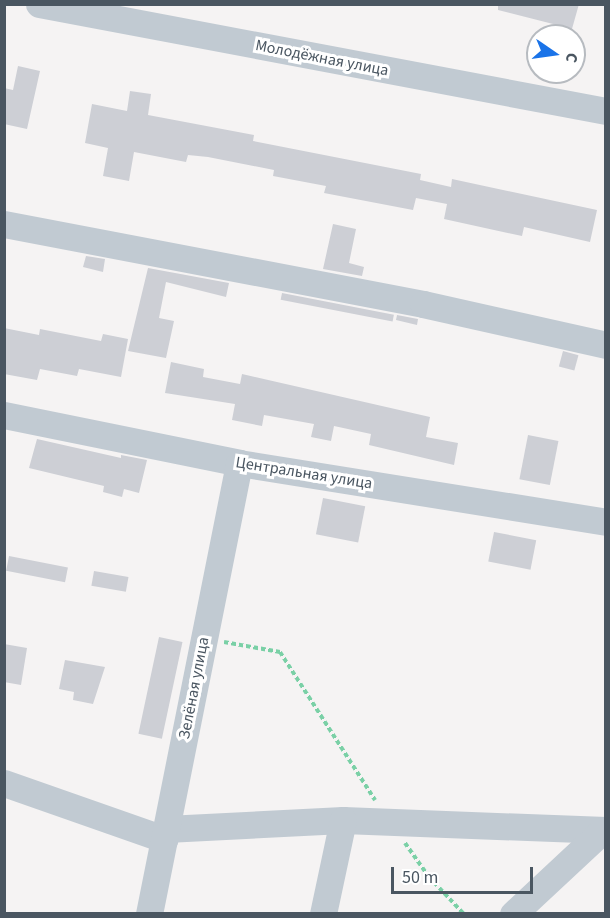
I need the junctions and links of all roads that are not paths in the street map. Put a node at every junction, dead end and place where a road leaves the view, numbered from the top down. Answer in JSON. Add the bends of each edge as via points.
{"nodes":[{"id":1,"x":39,"y":4,"type":"edge"},
{"id":2,"x":606,"y":111,"type":"edge"},
{"id":3,"x":4,"y":224,"type":"edge"},
{"id":4,"x":606,"y":345,"type":"edge"},
{"id":5,"x":4,"y":415,"type":"edge"},
{"id":6,"x":239,"y":463,"type":"junction"},
{"id":7,"x":606,"y":522,"type":"edge"},
{"id":8,"x":4,"y":783,"type":"edge"},
{"id":9,"x":343,"y":820,"type":"junction"},
{"id":10,"x":604,"y":830,"type":"edge"},
{"id":11,"x":165,"y":834,"type":"junction"},
{"id":12,"x":149,"y":914,"type":"edge"},
{"id":13,"x":323,"y":914,"type":"edge"},
{"id":14,"x":513,"y":914,"type":"edge"}],
"edges":[{"from":1,"to":2,"type":"street","name":"Молодёжная улица"},
{"from":3,"to":4,"type":"street","via":[[423,304]]},
{"from":5,"to":6,"type":"street","name":"Центральная улица"},
{"from":6,"to":7,"type":"street","name":"Центральная улица"},
{"from":6,"to":11,"type":"street","name":"Зелёная улица"},
{"from":8,"to":11,"type":"street"},
{"from":9,"to":10,"type":"street"},
{"from":9,"to":11,"type":"street"},
{"from":9,"to":13,"type":"street"},
{"from":10,"to":14,"type":"street"},
{"from":11,"to":12,"type":"street","name":"Зелёная улица"}]}
